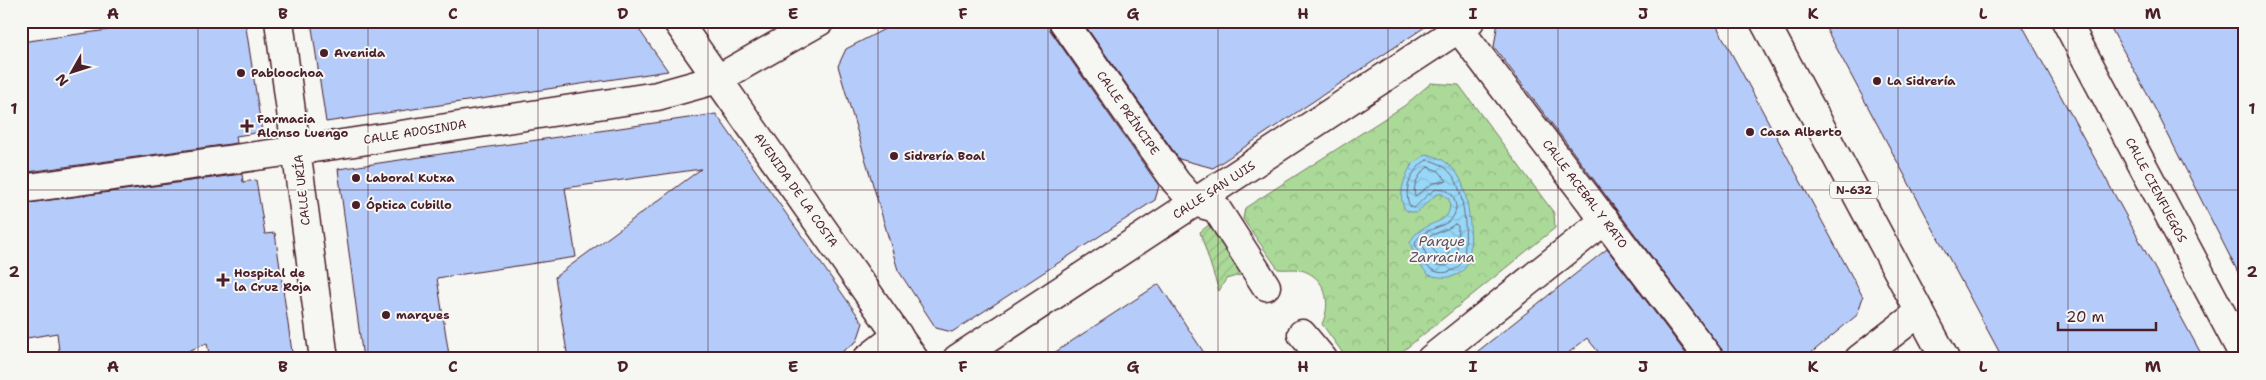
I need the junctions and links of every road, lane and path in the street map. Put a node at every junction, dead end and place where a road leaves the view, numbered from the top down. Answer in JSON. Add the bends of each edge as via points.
{"nodes":[{"id":1,"x":279,"y":21,"type":"edge"},
{"id":2,"x":678,"y":21,"type":"edge"},
{"id":3,"x":1063,"y":21,"type":"edge"},
{"id":4,"x":1764,"y":21,"type":"edge"},
{"id":5,"x":2066,"y":21,"type":"edge"},
{"id":6,"x":810,"y":24,"type":"edge"},
{"id":7,"x":1465,"y":25,"type":"edge"},
{"id":8,"x":718,"y":79,"type":"junction"},
{"id":9,"x":298,"y":150,"type":"junction"},
{"id":10,"x":21,"y":189,"type":"edge"},
{"id":11,"x":1194,"y":202,"type":"junction"},
{"id":12,"x":1605,"y":220,"type":"junction"},
{"id":13,"x":1266,"y":286,"type":"dead end"},
{"id":14,"x":1920,"y":312,"type":"junction"},
{"id":15,"x":1302,"y":334,"type":"dead end"},
{"id":16,"x":898,"y":335,"type":"junction"},
{"id":17,"x":2245,"y":358,"type":"edge"},
{"id":18,"x":324,"y":359,"type":"edge"},
{"id":19,"x":867,"y":359,"type":"edge"},
{"id":20,"x":914,"y":359,"type":"edge"},
{"id":21,"x":957,"y":359,"type":"edge"},
{"id":22,"x":1322,"y":359,"type":"edge"},
{"id":23,"x":1431,"y":359,"type":"edge"},
{"id":24,"x":1710,"y":359,"type":"edge"},
{"id":25,"x":1859,"y":359,"type":"edge"},
{"id":26,"x":1946,"y":359,"type":"edge"}],
"edges":[{"from":1,"to":9,"type":"street","name":"CALLE URÍA"},
{"from":2,"to":8,"type":"street","name":"AVENIDA DE LA COSTA"},
{"from":3,"to":11,"type":"street","name":"CALLE PRÍNCIPE","via":[[1176,182]]},
{"from":4,"to":14,"type":"street","number":"N-632"},
{"from":5,"to":17,"type":"street","name":"CALLE CIENFUEGOS"},
{"from":6,"to":8,"type":"street","name":"CALLE ADOSINDA"},
{"from":7,"to":11,"type":"street","name":"CALLE SAN LUIS"},
{"from":7,"to":12,"type":"street","name":"CALLE ACEBAL Y RATO"},
{"from":8,"to":9,"type":"street","name":"CALLE ADOSINDA","via":[[657,96]]},
{"from":8,"to":16,"type":"street","name":"AVENIDA DE LA COSTA"},
{"from":9,"to":10,"type":"street","name":"CALLE ADOSINDA"},
{"from":9,"to":18,"type":"street","name":"CALLE URÍA"},
{"from":11,"to":13,"type":"street","via":[[1216,208]]},
{"from":11,"to":21,"type":"street","name":"CALLE SAN LUIS"},
{"from":12,"to":23,"type":"street"},
{"from":12,"to":24,"type":"street","name":"CALLE ACEBAL Y RATO"},
{"from":14,"to":25,"type":"street"},
{"from":14,"to":26,"type":"street","number":"N-632"},
{"from":15,"to":22,"type":"street"},
{"from":16,"to":19,"type":"street"},
{"from":16,"to":20,"type":"street","name":"AVENIDA DE LA COSTA"}]}
